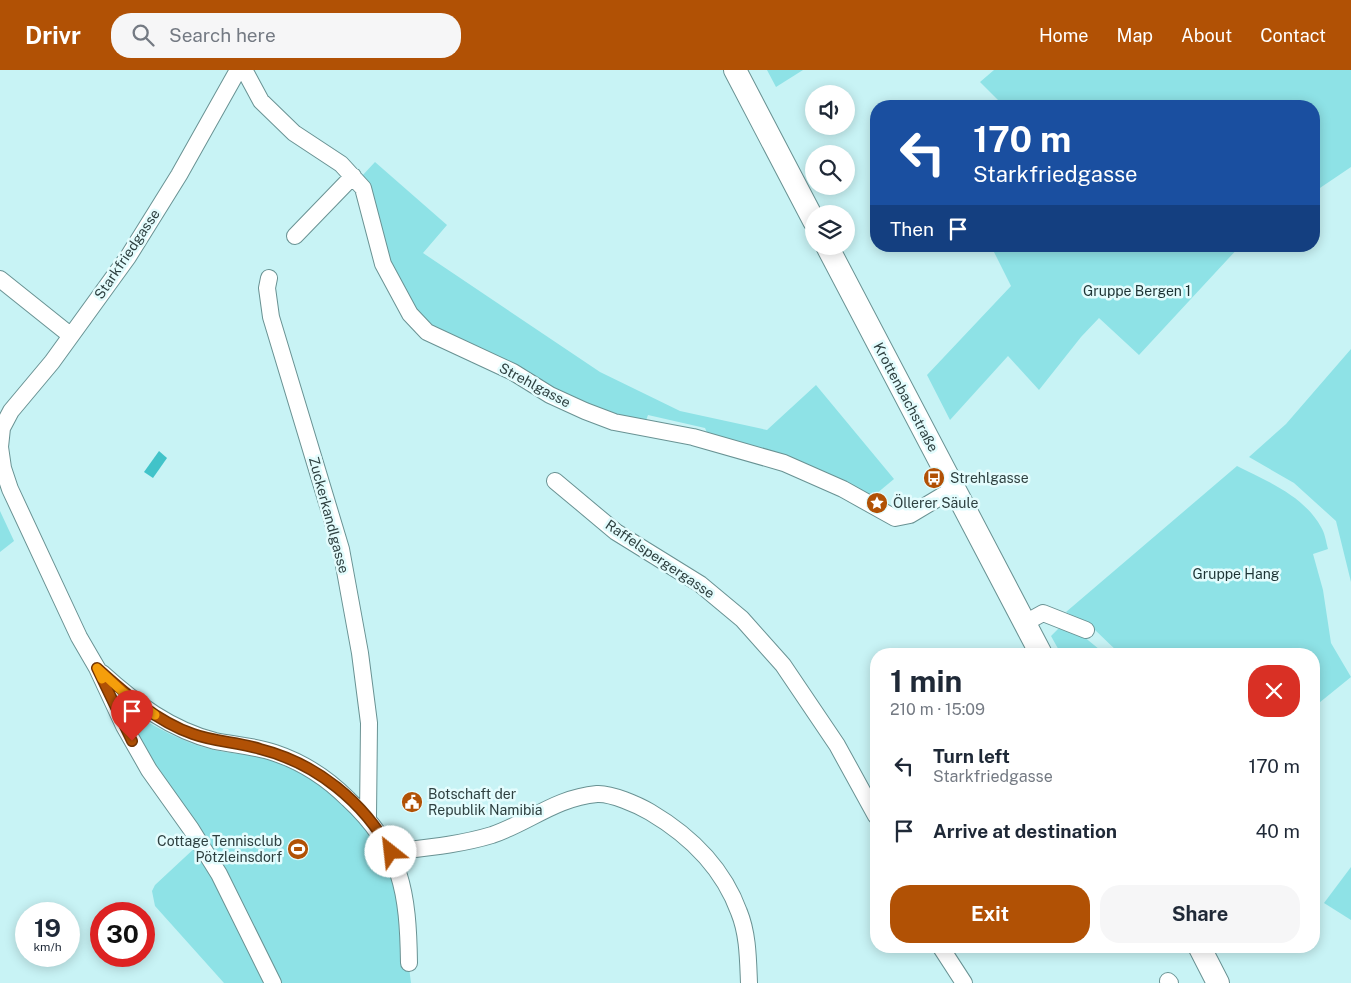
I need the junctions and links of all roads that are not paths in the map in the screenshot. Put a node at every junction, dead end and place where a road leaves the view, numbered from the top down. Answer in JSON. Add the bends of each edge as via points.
{"nodes":[{"id":1,"x":240,"y":70,"type":"edge"},
{"id":2,"x":735,"y":70,"type":"edge"},
{"id":3,"x":353,"y":176,"type":"junction"},
{"id":4,"x":806,"y":205,"type":"edge"},
{"id":5,"x":295,"y":236,"type":"dead end"},
{"id":6,"x":832,"y":255,"type":"edge"},
{"id":7,"x":269,"y":278,"type":"dead end"},
{"id":8,"x":0,"y":279,"type":"edge"},
{"id":9,"x":70,"y":335,"type":"junction"},
{"id":10,"x":1,"y":428,"type":"edge"},
{"id":11,"x":555,"y":481,"type":"dead end"},
{"id":12,"x":954,"y":488,"type":"junction"},
{"id":13,"x":1024,"y":623,"type":"junction"},
{"id":14,"x":1086,"y":630,"type":"dead end"},
{"id":15,"x":1038,"y":648,"type":"edge"},
{"id":16,"x":97,"y":668,"type":"junction"},
{"id":17,"x":870,"y":805,"type":"edge"},
{"id":18,"x":368,"y":817,"type":"junction"},
{"id":19,"x":391,"y":852,"type":"junction"},
{"id":20,"x":945,"y":953,"type":"edge"},
{"id":21,"x":1203,"y":953,"type":"edge"},
{"id":22,"x":409,"y":963,"type":"dead end"},
{"id":23,"x":273,"y":983,"type":"edge"},
{"id":24,"x":749,"y":983,"type":"edge"},
{"id":25,"x":964,"y":983,"type":"edge"},
{"id":26,"x":1218,"y":983,"type":"edge"}],
"edges":[{"from":1,"to":3,"type":"street","name":"Strehlgasse","via":[[247,75],[260,101],[294,132]]},
{"from":1,"to":9,"type":"street","name":"Starkfriedgasse","via":[[146,228]]},
{"from":2,"to":4,"type":"main road"},
{"from":3,"to":5,"type":"street"},
{"from":3,"to":12,"type":"street","name":"Strehlgasse","via":[[364,188],[376,240],[393,286],[410,314],[427,332],[585,411],[614,422],[693,437],[784,463],[843,489],[895,518],[910,515]]},
{"from":6,"to":12,"type":"main road","name":"Krottenbachstraße"},
{"from":7,"to":18,"type":"street","name":"Zuckerkandlgasse","via":[[267,288],[271,317],[343,558],[369,723]]},
{"from":8,"to":9,"type":"street"},
{"from":9,"to":10,"type":"street","name":"Starkfriedgasse"},
{"from":10,"to":16,"type":"street","name":"Starkfriedgasse","via":[[3,468],[10,489],[79,637]]},
{"from":11,"to":17,"type":"street","name":"Raffelspergergasse","via":[[616,532],[700,584],[742,619],[783,665],[837,746]]},
{"from":12,"to":13,"type":"main road","name":"Krottenbachstraße"},
{"from":13,"to":14,"type":"street","via":[[1043,613]]},
{"from":13,"to":15,"type":"main road","name":"Krottenbachstraße"},
{"from":16,"to":18,"type":"street","name":"Starkfriedgasse","via":[[139,705],[177,728],[216,741],[259,748],[301,764],[330,782]]},
{"from":16,"to":23,"type":"street","name":"Starkfriedgasse","via":[[149,770],[191,828],[218,874]]},
{"from":18,"to":19,"type":"street","name":"Starkfriedgasse"},
{"from":19,"to":22,"type":"street","name":"Starkfriedgasse","via":[[407,906]]},
{"from":19,"to":24,"type":"street","via":[[492,834],[564,800],[599,793],[636,804],[675,827],[722,877],[740,912],[748,948]]},
{"from":20,"to":25,"type":"street"},
{"from":21,"to":26,"type":"main road"}]}
